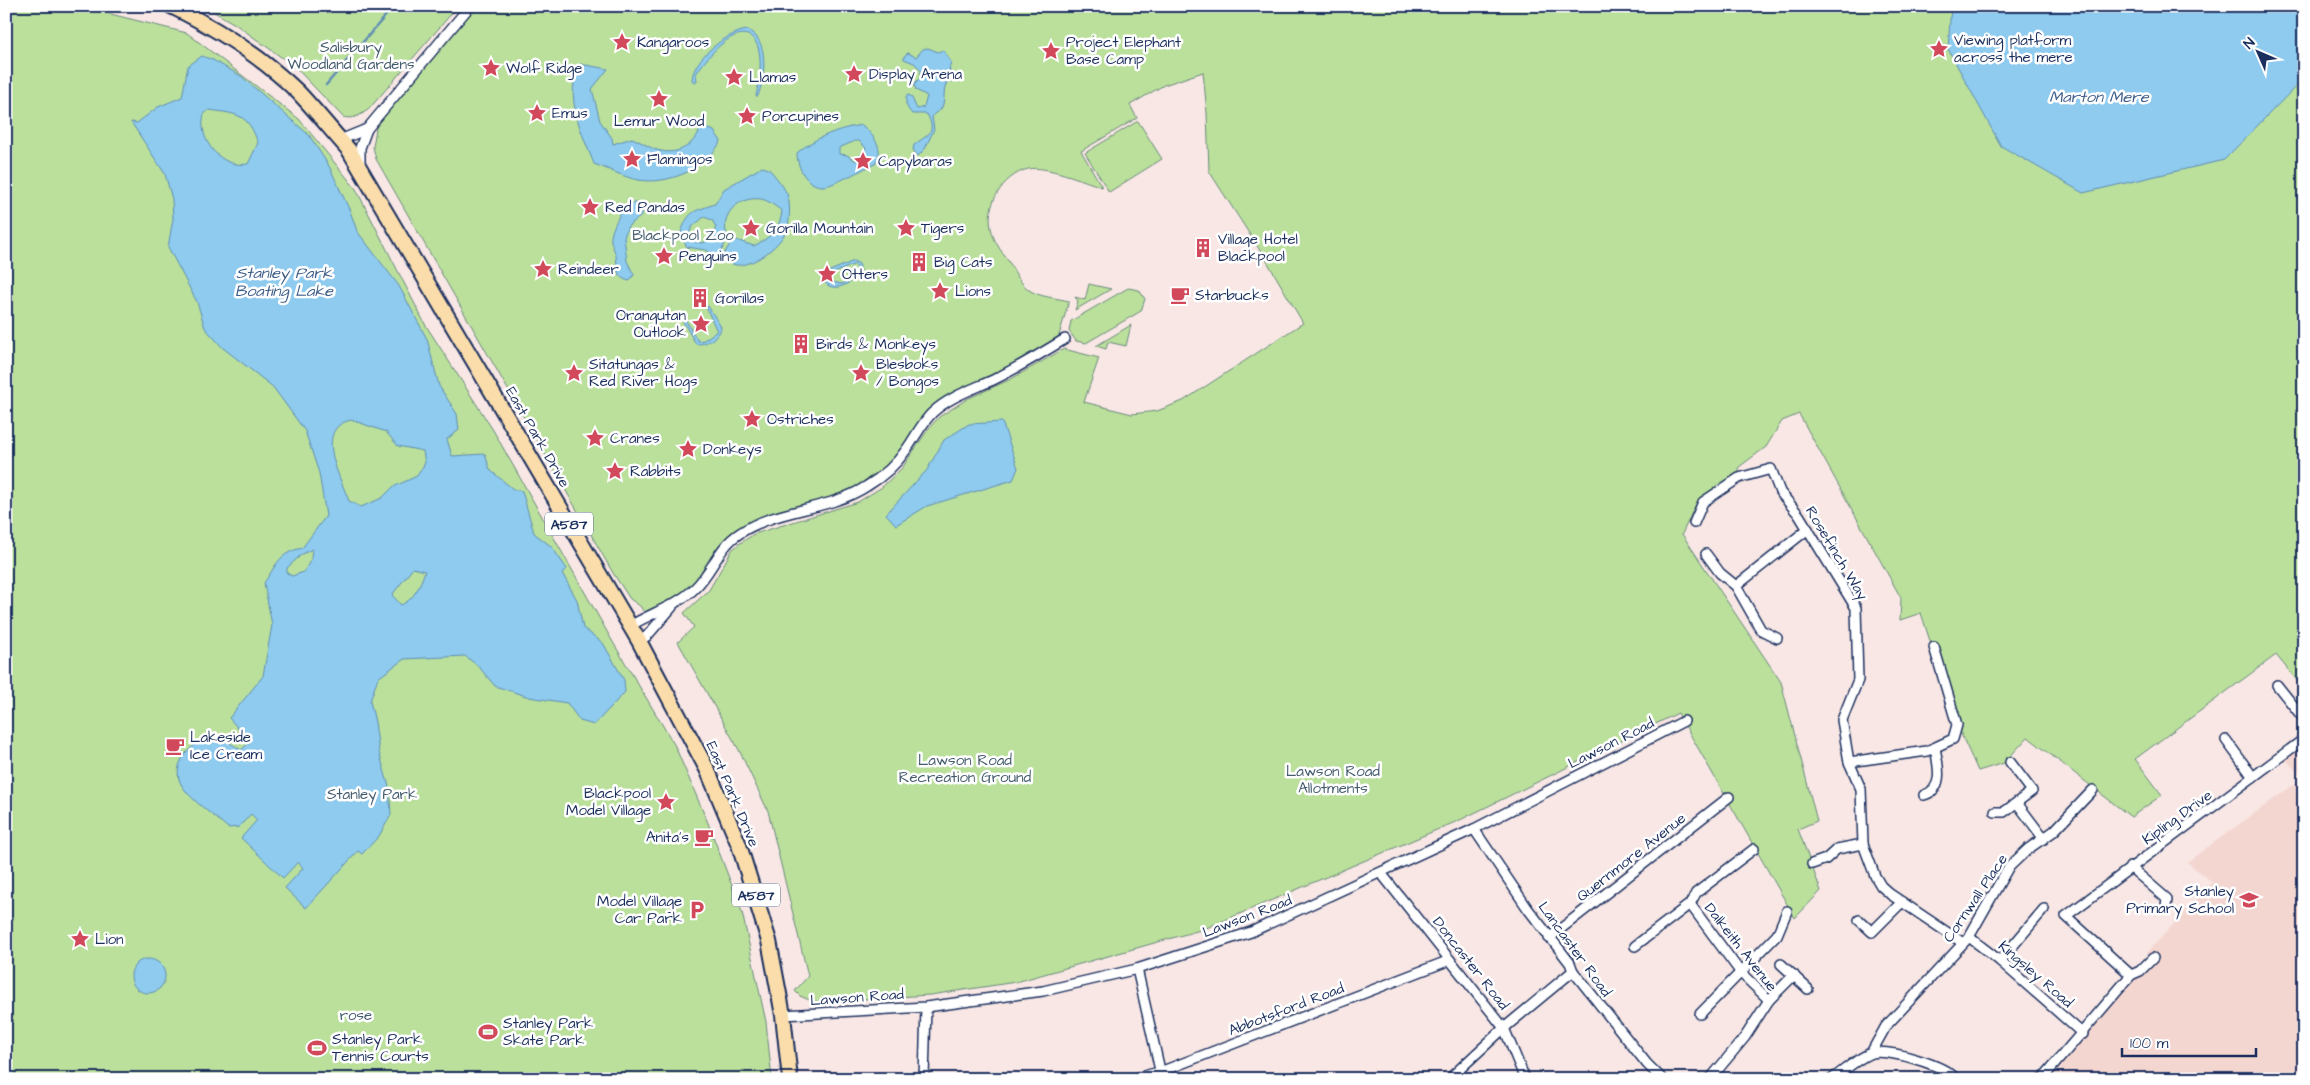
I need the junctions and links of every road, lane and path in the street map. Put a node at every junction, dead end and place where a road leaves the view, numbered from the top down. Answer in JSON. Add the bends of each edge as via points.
{"nodes":[{"id":1,"x":171,"y":6,"type":"edge"},
{"id":2,"x":470,"y":6,"type":"edge"},
{"id":3,"x":367,"y":129,"type":"junction"},
{"id":4,"x":340,"y":140,"type":"junction"},
{"id":5,"x":360,"y":169,"type":"junction"},
{"id":6,"x":1065,"y":340,"type":"dead end"},
{"id":7,"x":1694,"y":523,"type":"dead end"},
{"id":8,"x":1808,"y":529,"type":"junction"},
{"id":9,"x":1706,"y":554,"type":"dead end"},
{"id":10,"x":1736,"y":586,"type":"junction"},
{"id":11,"x":674,"y":604,"type":"junction"},
{"id":12,"x":630,"y":626,"type":"junction"},
{"id":13,"x":1777,"y":638,"type":"dead end"},
{"id":14,"x":639,"y":641,"type":"junction"},
{"id":15,"x":1934,"y":647,"type":"dead end"},
{"id":16,"x":2277,"y":685,"type":"dead end"},
{"id":17,"x":2304,"y":719,"type":"edge"},
{"id":18,"x":1684,"y":721,"type":"dead end"},
{"id":19,"x":2304,"y":739,"type":"edge"},
{"id":20,"x":2226,"y":740,"type":"dead end"},
{"id":21,"x":1934,"y":748,"type":"junction"},
{"id":22,"x":1849,"y":762,"type":"junction"},
{"id":23,"x":2010,"y":762,"type":"dead end"},
{"id":24,"x":2253,"y":777,"type":"junction"},
{"id":25,"x":2093,"y":790,"type":"dead end"},
{"id":26,"x":1924,"y":795,"type":"dead end"},
{"id":27,"x":1729,"y":797,"type":"dead end"},
{"id":28,"x":2017,"y":803,"type":"junction"},
{"id":29,"x":1995,"y":812,"type":"dead end"},
{"id":30,"x":1474,"y":829,"type":"junction"},
{"id":31,"x":2044,"y":838,"type":"junction"},
{"id":32,"x":1863,"y":844,"type":"junction"},
{"id":33,"x":1754,"y":849,"type":"dead end"},
{"id":34,"x":1812,"y":864,"type":"dead end"},
{"id":35,"x":2130,"y":867,"type":"junction"},
{"id":36,"x":1381,"y":873,"type":"junction"},
{"id":37,"x":2169,"y":900,"type":"dead end"},
{"id":38,"x":1902,"y":902,"type":"junction"},
{"id":39,"x":1690,"y":904,"type":"junction"},
{"id":40,"x":2044,"y":909,"type":"dead end"},
{"id":41,"x":1787,"y":911,"type":"dead end"},
{"id":42,"x":1859,"y":920,"type":"dead end"},
{"id":43,"x":1549,"y":938,"type":"junction"},
{"id":44,"x":1966,"y":940,"type":"junction"},
{"id":45,"x":1635,"y":946,"type":"dead end"},
{"id":46,"x":2153,"y":958,"type":"dead end"},
{"id":47,"x":1450,"y":960,"type":"junction"},
{"id":48,"x":2000,"y":961,"type":"junction"},
{"id":49,"x":1781,"y":964,"type":"dead end"},
{"id":50,"x":1137,"y":969,"type":"junction"},
{"id":51,"x":1573,"y":971,"type":"junction"},
{"id":52,"x":1742,"y":973,"type":"junction"},
{"id":53,"x":1794,"y":975,"type":"junction"},
{"id":54,"x":2131,"y":975,"type":"junction"},
{"id":55,"x":1808,"y":989,"type":"dead end"},
{"id":56,"x":1769,"y":1000,"type":"junction"},
{"id":57,"x":926,"y":1007,"type":"junction"},
{"id":58,"x":1700,"y":1014,"type":"dead end"},
{"id":59,"x":784,"y":1015,"type":"junction"},
{"id":60,"x":1504,"y":1028,"type":"junction"},
{"id":61,"x":2082,"y":1034,"type":"junction"},
{"id":62,"x":1872,"y":1053,"type":"junction"},
{"id":63,"x":1161,"y":1076,"type":"edge"},
{"id":64,"x":790,"y":1079,"type":"edge"},
{"id":65,"x":924,"y":1079,"type":"edge"},
{"id":66,"x":1130,"y":1079,"type":"edge"},
{"id":67,"x":1449,"y":1079,"type":"edge"},
{"id":68,"x":1526,"y":1079,"type":"edge"},
{"id":69,"x":1662,"y":1079,"type":"edge"},
{"id":70,"x":1710,"y":1079,"type":"edge"},
{"id":71,"x":1832,"y":1079,"type":"edge"},
{"id":72,"x":1956,"y":1079,"type":"edge"},
{"id":73,"x":2042,"y":1079,"type":"edge"}],
"edges":[{"from":1,"to":4,"type":"main road","name":"East Park Drive","number":"A587","via":[[215,30],[268,66],[297,92]]},
{"from":2,"to":3,"type":"street"},
{"from":3,"to":4,"type":"street"},
{"from":3,"to":5,"type":"street","via":[[360,148]]},
{"from":4,"to":5,"type":"main road","name":"East Park Drive","number":"A587"},
{"from":5,"to":12,"type":"main road","name":"East Park Drive","number":"A587"},
{"from":6,"to":11,"type":"street","via":[[944,403],[922,425],[895,464],[866,487],[850,496],[777,516],[740,532],[716,555],[707,575],[695,589]]},
{"from":7,"to":8,"type":"street","name":"Rosefinch Way","via":[[1703,502],[1740,478],[1771,469],[1780,492]]},
{"from":8,"to":10,"type":"street"},
{"from":8,"to":22,"type":"street","name":"Rosefinch Way","via":[[1856,608],[1858,680],[1842,720]]},
{"from":9,"to":10,"type":"street","via":[[1720,573]]},
{"from":10,"to":13,"type":"street","via":[[1761,630]]},
{"from":11,"to":12,"type":"street"},
{"from":11,"to":14,"type":"street"},
{"from":12,"to":14,"type":"main road","name":"East Park Drive","number":"A587"},
{"from":14,"to":59,"type":"main road","name":"East Park Drive","number":"A587","via":[[708,770],[739,844],[769,941]]},
{"from":15,"to":21,"type":"street","via":[[1957,725],[1952,740]]},
{"from":16,"to":17,"type":"street"},
{"from":18,"to":30,"type":"street","name":"Lawson Road"},
{"from":19,"to":24,"type":"street","name":"Kipling Drive"},
{"from":20,"to":24,"type":"street"},
{"from":21,"to":22,"type":"street"},
{"from":21,"to":26,"type":"street","via":[[1938,766],[1937,787]]},
{"from":22,"to":32,"type":"street","name":"Rosefinch Way","via":[[1860,789]]},
{"from":23,"to":28,"type":"street","via":[[2032,791]]},
{"from":24,"to":35,"type":"street","name":"Kipling Drive"},
{"from":25,"to":31,"type":"street","name":"Cornwall Place"},
{"from":27,"to":43,"type":"street","name":"Quernmore Avenue"},
{"from":28,"to":29,"type":"street","via":[[2004,812]]},
{"from":28,"to":31,"type":"street"},
{"from":30,"to":36,"type":"street","name":"Lawson Road"},
{"from":30,"to":43,"type":"street","name":"Lancaster Road"},
{"from":31,"to":44,"type":"street","name":"Cornwall Place","via":[[2008,868]]},
{"from":32,"to":34,"type":"street","via":[[1837,849],[1826,859]]},
{"from":32,"to":38,"type":"street","name":"Rosefinch Way","via":[[1881,886]]},
{"from":33,"to":39,"type":"street","via":[[1696,893]]},
{"from":35,"to":37,"type":"street"},
{"from":35,"to":54,"type":"street","name":"Kipling Drive","via":[[2066,916]]},
{"from":36,"to":47,"type":"street","name":"Doncaster Road"},
{"from":36,"to":50,"type":"street","name":"Lawson Road","via":[[1251,932]]},
{"from":38,"to":42,"type":"street","via":[[1872,932]]},
{"from":38,"to":44,"type":"street","name":"Rosefinch Way"},
{"from":39,"to":45,"type":"street"},
{"from":39,"to":52,"type":"street","name":"Dalkeith Avenue"},
{"from":40,"to":48,"type":"street"},
{"from":41,"to":52,"type":"street","via":[[1777,935]]},
{"from":43,"to":51,"type":"street","name":"Lancaster Road"},
{"from":44,"to":48,"type":"street","name":"Kingsley Road"},
{"from":44,"to":62,"type":"street","name":"Cornwall Place","via":[[1886,1026]]},
{"from":46,"to":54,"type":"street"},
{"from":47,"to":60,"type":"street","name":"Doncaster Road"},
{"from":47,"to":63,"type":"street","name":"Abbotsford Road"},
{"from":48,"to":61,"type":"street","name":"Kingsley Road"},
{"from":49,"to":53,"type":"street"},
{"from":50,"to":57,"type":"street","name":"Lawson Road","via":[[1043,991]]},
{"from":50,"to":63,"type":"street"},
{"from":51,"to":60,"type":"street"},
{"from":51,"to":69,"type":"street","name":"Lancaster Road","via":[[1640,1057]]},
{"from":52,"to":56,"type":"street","name":"Dalkeith Avenue"},
{"from":52,"to":58,"type":"street"},
{"from":53,"to":55,"type":"street"},
{"from":53,"to":56,"type":"street"},
{"from":54,"to":61,"type":"street"},
{"from":56,"to":70,"type":"street","name":"Dalkeith Avenue"},
{"from":57,"to":59,"type":"street","name":"Lawson Road"},
{"from":57,"to":65,"type":"street"},
{"from":59,"to":64,"type":"main road","name":"East Park Drive","number":"A587"},
{"from":60,"to":67,"type":"street"},
{"from":60,"to":68,"type":"street","name":"Doncaster Road"},
{"from":61,"to":73,"type":"street"},
{"from":62,"to":71,"type":"street"},
{"from":62,"to":72,"type":"street","via":[[1905,1056],[1925,1062],[1950,1072]]},
{"from":63,"to":66,"type":"street","name":"Abbotsford Road"}]}
